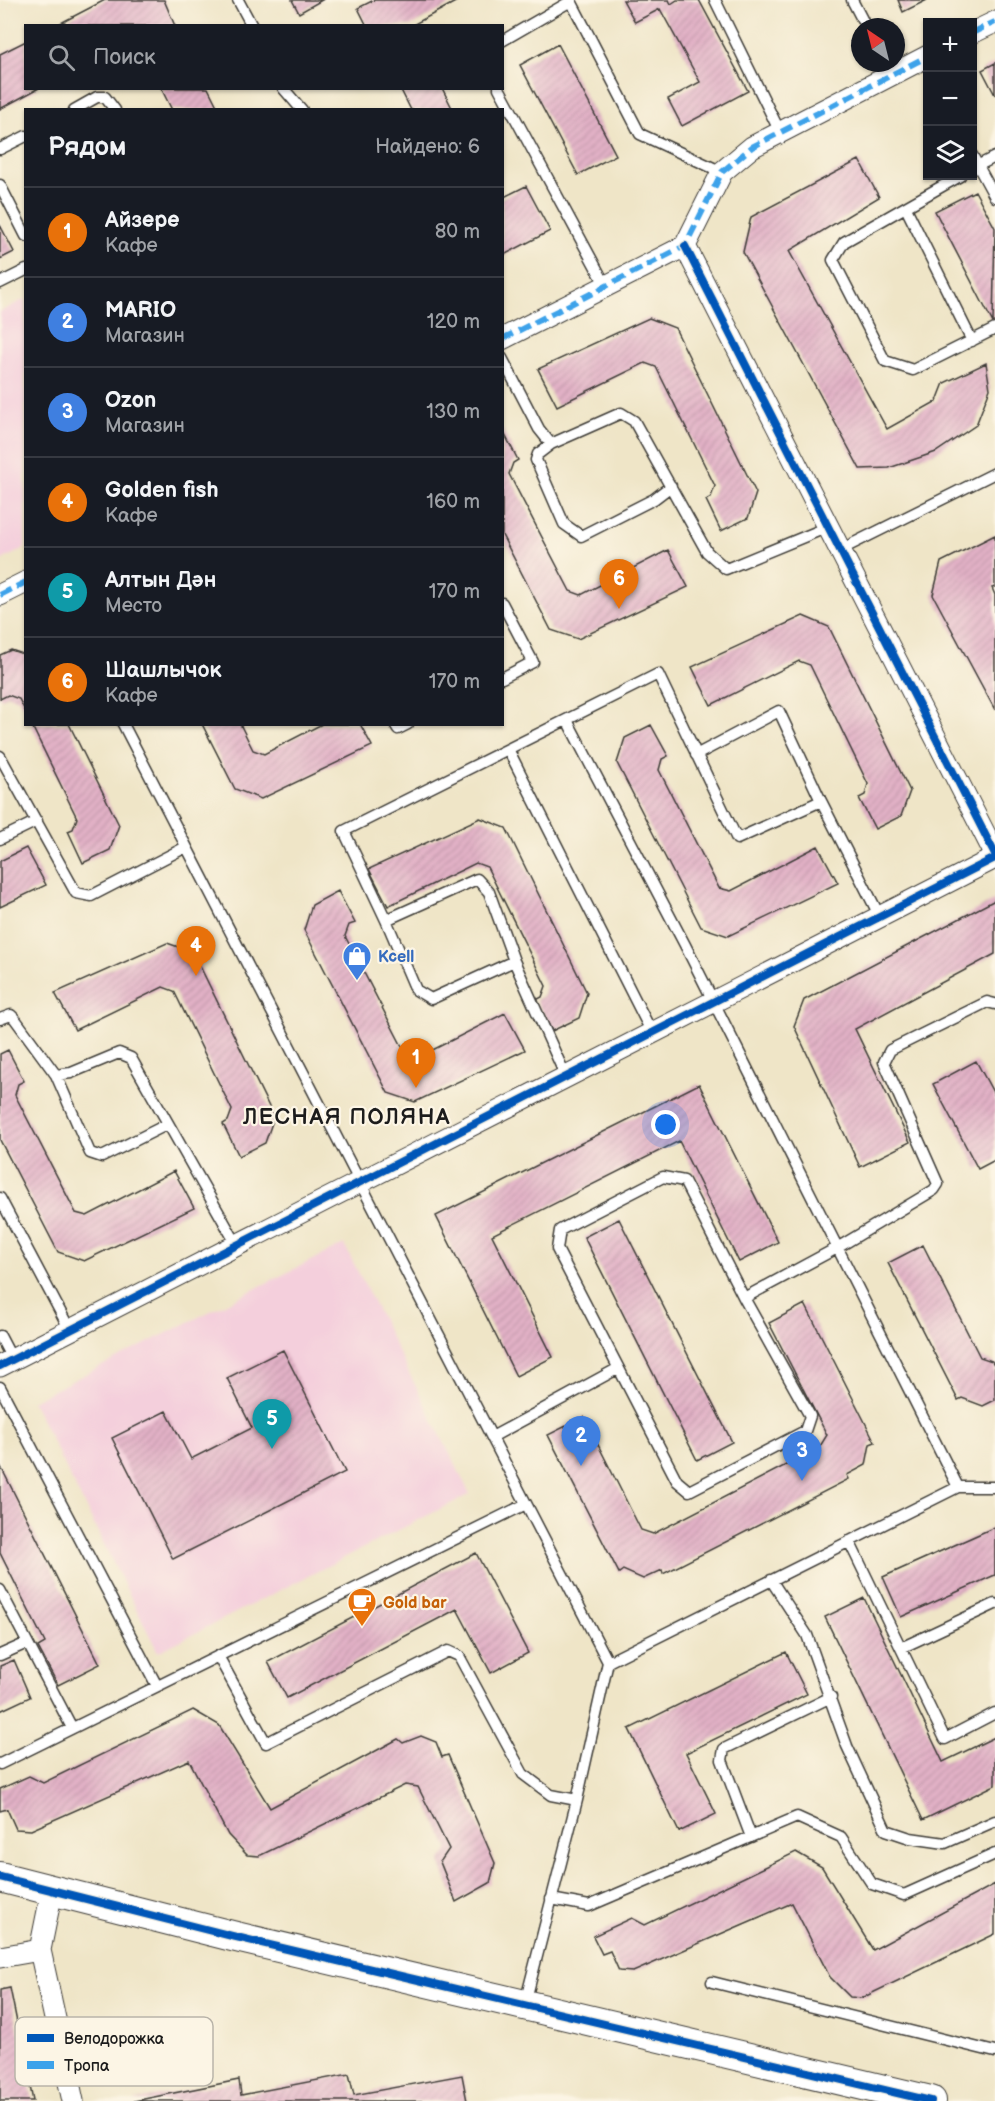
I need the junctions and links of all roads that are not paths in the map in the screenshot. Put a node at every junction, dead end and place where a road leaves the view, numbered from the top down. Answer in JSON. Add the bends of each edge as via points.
{"nodes":[{"id":1,"x":238,"y":0,"type":"edge"},
{"id":2,"x":715,"y":0,"type":"edge"},
{"id":3,"x":852,"y":0,"type":"edge"},
{"id":4,"x":571,"y":1,"type":"edge"},
{"id":5,"x":861,"y":18,"type":"edge"},
{"id":6,"x":995,"y":22,"type":"edge"},
{"id":7,"x":251,"y":24,"type":"edge"},
{"id":8,"x":977,"y":31,"type":"edge"},
{"id":9,"x":504,"y":40,"type":"edge"},
{"id":10,"x":923,"y":62,"type":"edge"},
{"id":11,"x":905,"y":66,"type":"edge"},
{"id":12,"x":882,"y":72,"type":"edge"},
{"id":13,"x":285,"y":90,"type":"edge"},
{"id":14,"x":500,"y":90,"type":"edge"},
{"id":15,"x":78,"y":108,"type":"edge"},
{"id":16,"x":113,"y":108,"type":"edge"},
{"id":17,"x":300,"y":108,"type":"edge"},
{"id":18,"x":780,"y":132,"type":"junction"},
{"id":19,"x":24,"y":137,"type":"edge"},
{"id":20,"x":0,"y":149,"type":"edge"},
{"id":21,"x":995,"y":158,"type":"edge"},
{"id":22,"x":977,"y":166,"type":"edge"},
{"id":23,"x":977,"y":170,"type":"edge"},
{"id":24,"x":722,"y":172,"type":"junction"},
{"id":25,"x":953,"y":180,"type":"edge"},
{"id":26,"x":0,"y":184,"type":"edge"},
{"id":27,"x":995,"y":197,"type":"edge"},
{"id":28,"x":906,"y":208,"type":"junction"},
{"id":29,"x":24,"y":232,"type":"edge"},
{"id":30,"x":685,"y":246,"type":"junction"},
{"id":31,"x":24,"y":271,"type":"edge"},
{"id":32,"x":0,"y":284,"type":"edge"},
{"id":33,"x":606,"y":286,"type":"junction"},
{"id":34,"x":995,"y":328,"type":"edge"},
{"id":35,"x":504,"y":338,"type":"edge"},
{"id":36,"x":972,"y":341,"type":"junction"},
{"id":37,"x":504,"y":362,"type":"edge"},
{"id":38,"x":551,"y":444,"type":"junction"},
{"id":39,"x":995,"y":473,"type":"edge"},
{"id":40,"x":671,"y":486,"type":"junction"},
{"id":41,"x":828,"y":527,"type":"junction"},
{"id":42,"x":840,"y":550,"type":"junction"},
{"id":43,"x":24,"y":583,"type":"edge"},
{"id":44,"x":0,"y":595,"type":"edge"},
{"id":45,"x":504,"y":607,"type":"edge"},
{"id":46,"x":504,"y":677,"type":"edge"},
{"id":47,"x":568,"y":722,"type":"junction"},
{"id":48,"x":124,"y":726,"type":"edge"},
{"id":49,"x":509,"y":751,"type":"junction"},
{"id":50,"x":696,"y":755,"type":"junction"},
{"id":51,"x":0,"y":756,"type":"edge"},
{"id":52,"x":821,"y":801,"type":"junction"},
{"id":53,"x":37,"y":821,"type":"junction"},
{"id":54,"x":0,"y":839,"type":"edge"},
{"id":55,"x":186,"y":847,"type":"junction"},
{"id":56,"x":995,"y":856,"type":"edge"},
{"id":57,"x":880,"y":917,"type":"junction"},
{"id":58,"x":386,"y":920,"type":"junction"},
{"id":59,"x":514,"y":961,"type":"junction"},
{"id":60,"x":714,"y":1002,"type":"junction"},
{"id":61,"x":995,"y":1004,"type":"edge"},
{"id":62,"x":0,"y":1019,"type":"edge"},
{"id":63,"x":652,"y":1033,"type":"junction"},
{"id":64,"x":56,"y":1075,"type":"junction"},
{"id":65,"x":566,"y":1077,"type":"junction"},
{"id":66,"x":168,"y":1124,"type":"junction"},
{"id":67,"x":360,"y":1182,"type":"junction"},
{"id":68,"x":0,"y":1198,"type":"edge"},
{"id":69,"x":237,"y":1245,"type":"junction"},
{"id":70,"x":837,"y":1248,"type":"junction"},
{"id":71,"x":744,"y":1298,"type":"junction"},
{"id":72,"x":70,"y":1330,"type":"junction"},
{"id":73,"x":0,"y":1336,"type":"edge"},
{"id":74,"x":6,"y":1362,"type":"edge"},
{"id":75,"x":617,"y":1369,"type":"junction"},
{"id":76,"x":0,"y":1387,"type":"edge"},
{"id":77,"x":492,"y":1437,"type":"junction"},
{"id":78,"x":958,"y":1487,"type":"junction"},
{"id":79,"x":995,"y":1487,"type":"edge"},
{"id":80,"x":526,"y":1504,"type":"junction"},
{"id":81,"x":849,"y":1541,"type":"junction"},
{"id":82,"x":771,"y":1580,"type":"junction"},
{"id":83,"x":0,"y":1590,"type":"edge"},
{"id":84,"x":995,"y":1604,"type":"edge"},
{"id":85,"x":27,"y":1643,"type":"junction"},
{"id":86,"x":901,"y":1648,"type":"junction"},
{"id":87,"x":0,"y":1655,"type":"edge"},
{"id":88,"x":218,"y":1656,"type":"junction"},
{"id":89,"x":608,"y":1662,"type":"junction"},
{"id":90,"x":157,"y":1686,"type":"junction"},
{"id":91,"x":831,"y":1697,"type":"junction"},
{"id":92,"x":995,"y":1713,"type":"edge"},
{"id":93,"x":72,"y":1728,"type":"junction"},
{"id":94,"x":0,"y":1764,"type":"edge"},
{"id":95,"x":577,"y":1800,"type":"junction"},
{"id":96,"x":995,"y":1821,"type":"edge"},
{"id":97,"x":751,"y":1837,"type":"junction"},
{"id":98,"x":995,"y":1854,"type":"edge"},
{"id":99,"x":0,"y":1877,"type":"edge"},
{"id":100,"x":52,"y":1891,"type":"junction"},
{"id":101,"x":551,"y":1899,"type":"junction"},
{"id":102,"x":39,"y":1950,"type":"junction"},
{"id":103,"x":0,"y":1958,"type":"edge"},
{"id":104,"x":712,"y":1982,"type":"dead end"},
{"id":105,"x":525,"y":2004,"type":"junction"},
{"id":106,"x":54,"y":2017,"type":"edge"},
{"id":107,"x":995,"y":2052,"type":"edge"},
{"id":108,"x":70,"y":2086,"type":"edge"},
{"id":109,"x":73,"y":2101,"type":"edge"},
{"id":110,"x":931,"y":2101,"type":"edge"}],
"edges":[{"from":1,"to":7,"type":"lane"},
{"from":2,"to":18,"type":"lane"},
{"from":3,"to":5,"type":"lane"},
{"from":4,"to":9,"type":"lane"},
{"from":4,"to":24,"type":"lane","via":[[640,134]]},
{"from":6,"to":8,"type":"street"},
{"from":10,"to":11,"type":"street"},
{"from":12,"to":18,"type":"street"},
{"from":13,"to":17,"type":"lane"},
{"from":14,"to":33,"type":"lane"},
{"from":15,"to":16,"type":"lane","via":[[97,97],[105,97]]},
{"from":18,"to":24,"type":"street","via":[[752,147]]},
{"from":19,"to":20,"type":"lane"},
{"from":21,"to":22,"type":"lane"},
{"from":23,"to":27,"type":"lane"},
{"from":24,"to":30,"type":"street"},
{"from":25,"to":28,"type":"lane"},
{"from":26,"to":29,"type":"lane"},
{"from":28,"to":36,"type":"lane"},
{"from":28,"to":36,"type":"lane","via":[[844,242],[833,260],[885,361],[913,370]]},
{"from":30,"to":33,"type":"street"},
{"from":30,"to":41,"type":"street"},
{"from":31,"to":32,"type":"lane"},
{"from":33,"to":35,"type":"street"},
{"from":34,"to":36,"type":"lane"},
{"from":37,"to":38,"type":"lane"},
{"from":38,"to":40,"type":"lane","via":[[621,413],[634,421]]},
{"from":38,"to":40,"type":"lane","via":[[536,460],[564,524],[581,536],[654,499]]},
{"from":39,"to":42,"type":"lane"},
{"from":40,"to":41,"type":"lane","via":[[707,552],[726,569]]},
{"from":41,"to":42,"type":"street"},
{"from":42,"to":56,"type":"street"},
{"from":43,"to":44,"type":"street"},
{"from":45,"to":46,"type":"lane","via":[[533,662]]},
{"from":47,"to":49,"type":"lane"},
{"from":47,"to":50,"type":"lane","via":[[658,675]]},
{"from":47,"to":60,"type":"lane"},
{"from":48,"to":55,"type":"lane"},
{"from":49,"to":58,"type":"lane","via":[[344,831]]},
{"from":49,"to":63,"type":"lane"},
{"from":50,"to":52,"type":"lane","via":[[737,839]]},
{"from":50,"to":52,"type":"lane","via":[[779,711]]},
{"from":51,"to":53,"type":"lane"},
{"from":52,"to":57,"type":"lane"},
{"from":53,"to":54,"type":"lane"},
{"from":53,"to":55,"type":"lane","via":[[76,893],[91,896]]},
{"from":55,"to":67,"type":"lane"},
{"from":56,"to":57,"type":"street"},
{"from":57,"to":60,"type":"street"},
{"from":58,"to":59,"type":"lane","via":[[416,990],[431,999]]},
{"from":58,"to":59,"type":"lane","via":[[477,879],[489,892]]},
{"from":59,"to":65,"type":"lane"},
{"from":60,"to":63,"type":"street"},
{"from":60,"to":70,"type":"lane"},
{"from":61,"to":70,"type":"lane","via":[[987,1002],[890,1050],[884,1062],[938,1184]]},
{"from":62,"to":64,"type":"lane","via":[[11,1015]]},
{"from":63,"to":65,"type":"street"},
{"from":64,"to":66,"type":"lane","via":[[71,1073],[119,1053],[131,1058]]},
{"from":64,"to":66,"type":"lane","via":[[90,1153],[102,1157]]},
{"from":65,"to":67,"type":"street"},
{"from":66,"to":69,"type":"lane"},
{"from":67,"to":69,"type":"street"},
{"from":67,"to":77,"type":"lane"},
{"from":68,"to":72,"type":"lane"},
{"from":69,"to":72,"type":"street"},
{"from":70,"to":71,"type":"lane"},
{"from":70,"to":78,"type":"lane"},
{"from":71,"to":75,"type":"lane","via":[[684,1181],[663,1178],[560,1230],[556,1249]]},
{"from":71,"to":75,"type":"lane","via":[[810,1416],[805,1431],[689,1491],[677,1481]]},
{"from":72,"to":74,"type":"street"},
{"from":73,"to":74,"type":"lane"},
{"from":75,"to":77,"type":"lane"},
{"from":76,"to":90,"type":"lane"},
{"from":77,"to":80,"type":"lane"},
{"from":78,"to":79,"type":"lane"},
{"from":78,"to":81,"type":"lane"},
{"from":80,"to":88,"type":"lane"},
{"from":80,"to":89,"type":"lane"},
{"from":81,"to":82,"type":"lane"},
{"from":81,"to":86,"type":"lane"},
{"from":82,"to":89,"type":"lane"},
{"from":82,"to":91,"type":"lane","via":[[807,1635]]},
{"from":83,"to":85,"type":"lane"},
{"from":84,"to":86,"type":"lane"},
{"from":85,"to":87,"type":"lane"},
{"from":85,"to":93,"type":"lane"},
{"from":86,"to":92,"type":"lane","via":[[945,1739]]},
{"from":88,"to":90,"type":"lane"},
{"from":88,"to":95,"type":"lane","via":[[266,1743],[448,1651],[459,1656],[523,1774],[550,1795]]},
{"from":89,"to":95,"type":"lane"},
{"from":90,"to":93,"type":"lane"},
{"from":91,"to":96,"type":"lane","via":[[847,1746],[886,1830],[945,1843]]},
{"from":91,"to":97,"type":"lane","via":[[724,1749],[722,1760]]},
{"from":93,"to":94,"type":"lane"},
{"from":95,"to":101,"type":"lane"},
{"from":97,"to":98,"type":"lane","via":[[797,1817],[841,1837],[872,1884],[904,1895]]},
{"from":97,"to":101,"type":"lane","via":[[589,1906]]},
{"from":99,"to":100,"type":"street"},
{"from":100,"to":102,"type":"street"},
{"from":100,"to":105,"type":"street"},
{"from":101,"to":105,"type":"lane"},
{"from":102,"to":103,"type":"street"},
{"from":102,"to":106,"type":"street"},
{"from":104,"to":107,"type":"lane"},
{"from":105,"to":110,"type":"street"},
{"from":108,"to":109,"type":"street"}]}
